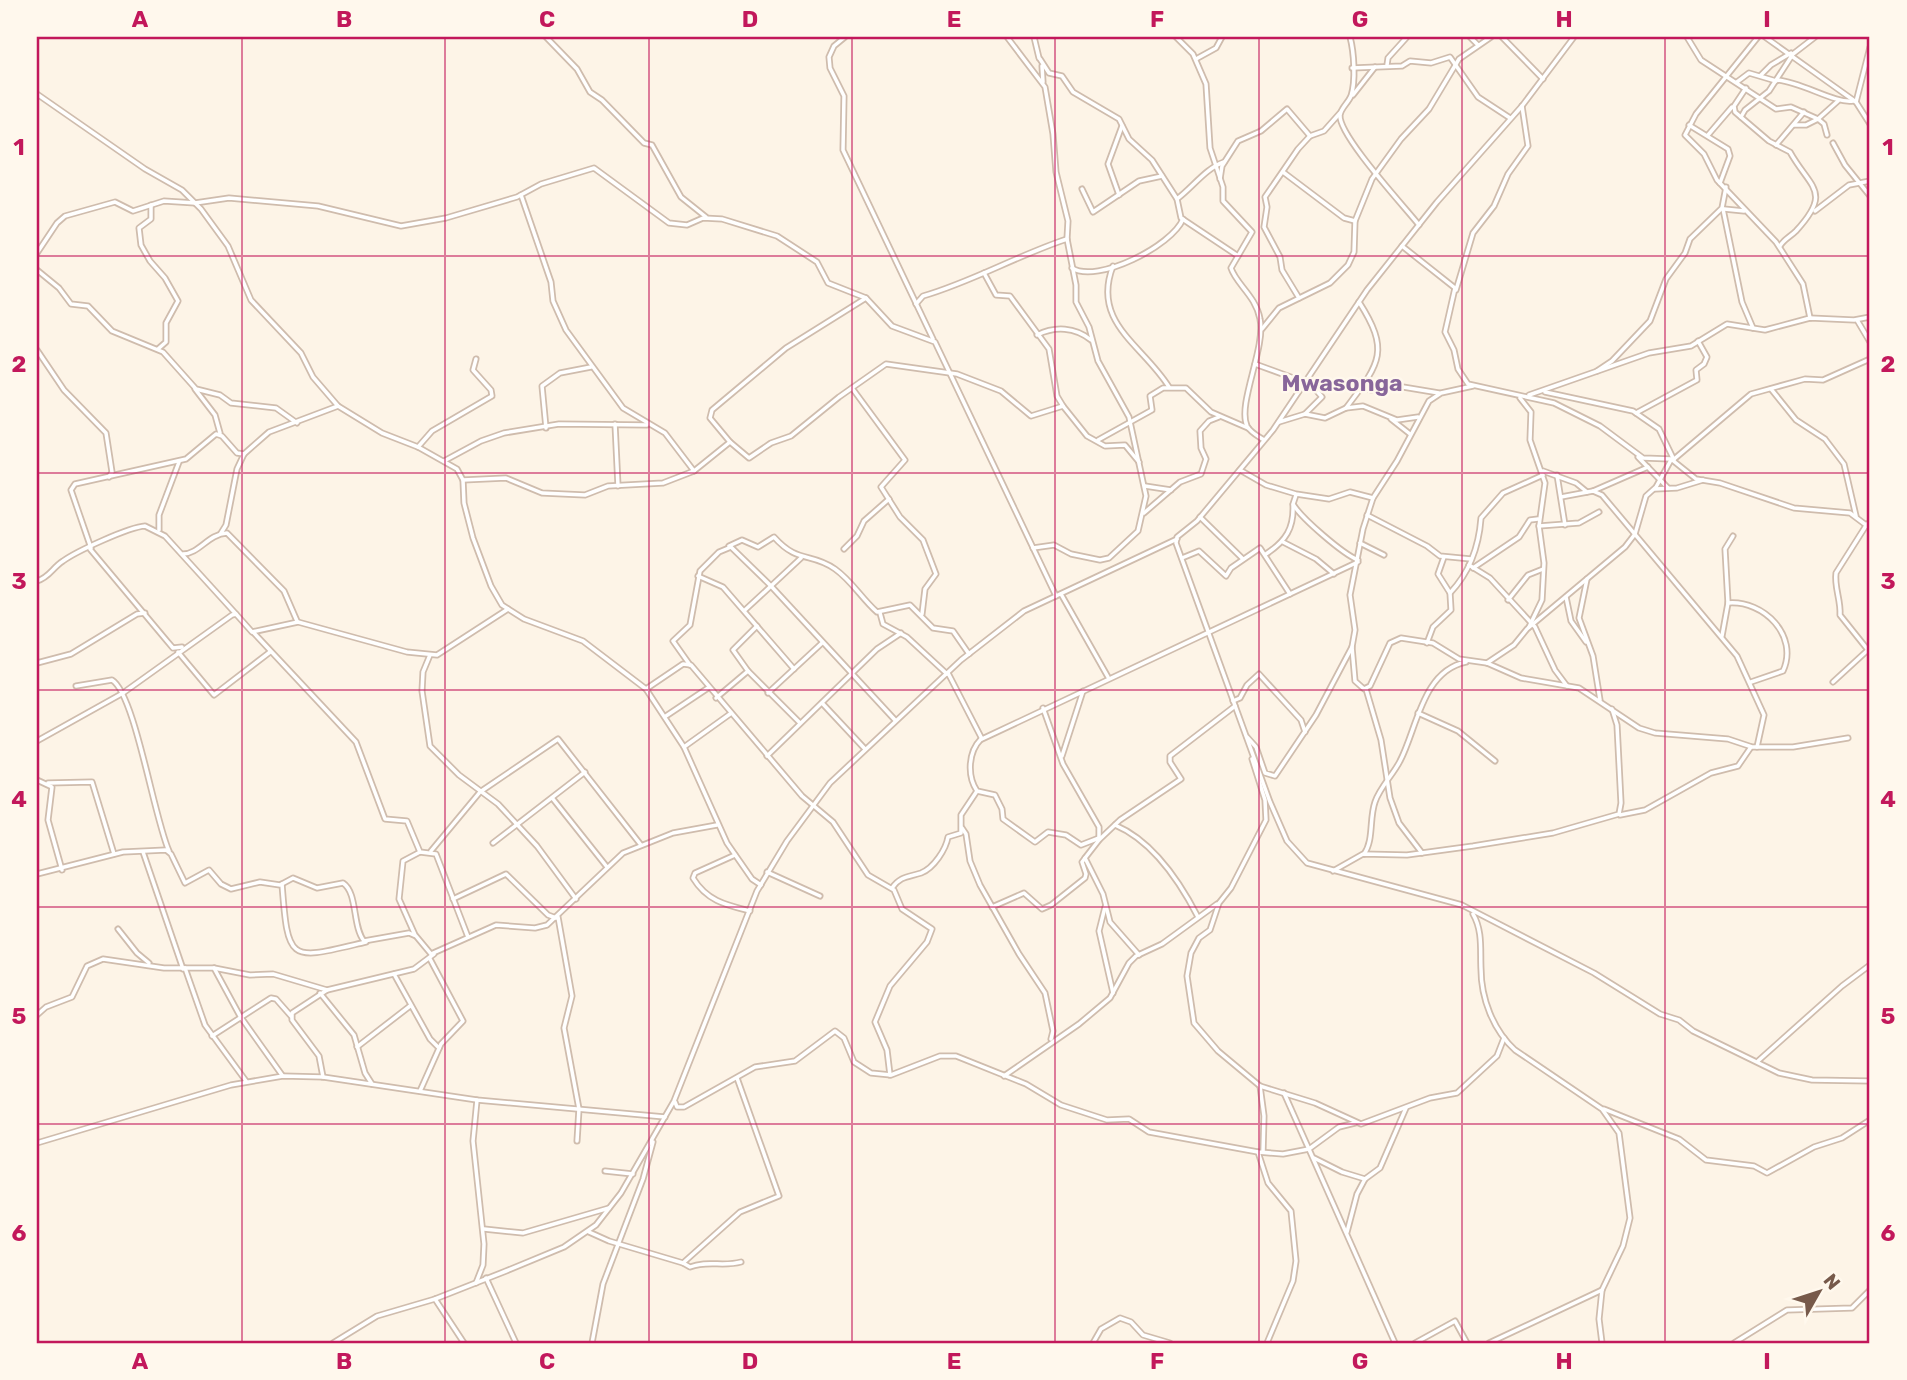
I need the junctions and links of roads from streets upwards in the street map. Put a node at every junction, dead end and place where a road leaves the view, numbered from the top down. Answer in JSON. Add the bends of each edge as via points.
{"nodes":[{"id":1,"x":547,"y":37,"type":"edge"},
{"id":2,"x":845,"y":37,"type":"edge"},
{"id":3,"x":1007,"y":37,"type":"edge"},
{"id":4,"x":1034,"y":37,"type":"edge"},
{"id":5,"x":1176,"y":37,"type":"edge"},
{"id":6,"x":1222,"y":37,"type":"edge"},
{"id":7,"x":1350,"y":37,"type":"edge"},
{"id":8,"x":1407,"y":37,"type":"edge"},
{"id":9,"x":1470,"y":37,"type":"edge"},
{"id":10,"x":1491,"y":37,"type":"edge"},
{"id":11,"x":1502,"y":37,"type":"edge"},
{"id":12,"x":1574,"y":37,"type":"edge"},
{"id":13,"x":1688,"y":37,"type":"edge"},
{"id":14,"x":1758,"y":37,"type":"edge"},
{"id":15,"x":1765,"y":37,"type":"edge"},
{"id":16,"x":1815,"y":37,"type":"edge"},
{"id":17,"x":1478,"y":45,"type":"junction"},
{"id":18,"x":1870,"y":47,"type":"edge"},
{"id":19,"x":1792,"y":54,"type":"junction"},
{"id":20,"x":1040,"y":59,"type":"junction"},
{"id":21,"x":1196,"y":60,"type":"junction"},
{"id":22,"x":1457,"y":62,"type":"junction"},
{"id":23,"x":1387,"y":65,"type":"junction"},
{"id":24,"x":1375,"y":67,"type":"junction"},
{"id":25,"x":1352,"y":68,"type":"junction"},
{"id":26,"x":1761,"y":75,"type":"junction"},
{"id":27,"x":1726,"y":76,"type":"junction"},
{"id":28,"x":1543,"y":79,"type":"junction"},
{"id":29,"x":1776,"y":81,"type":"junction"},
{"id":30,"x":1043,"y":82,"type":"junction"},
{"id":31,"x":1737,"y":82,"type":"junction"},
{"id":32,"x":1746,"y":88,"type":"junction"},
{"id":33,"x":37,"y":94,"type":"edge"},
{"id":34,"x":1351,"y":96,"type":"junction"},
{"id":35,"x":1761,"y":98,"type":"junction"},
{"id":36,"x":1838,"y":101,"type":"junction"},
{"id":37,"x":1855,"y":102,"type":"junction"},
{"id":38,"x":1522,"y":106,"type":"junction"},
{"id":39,"x":1734,"y":106,"type":"junction"},
{"id":40,"x":1804,"y":112,"type":"junction"},
{"id":41,"x":1340,"y":113,"type":"junction"},
{"id":42,"x":1741,"y":117,"type":"junction"},
{"id":43,"x":1510,"y":118,"type":"junction"},
{"id":44,"x":1818,"y":119,"type":"junction"},
{"id":45,"x":1870,"y":124,"type":"edge"},
{"id":46,"x":1689,"y":125,"type":"junction"},
{"id":47,"x":1794,"y":125,"type":"junction"},
{"id":48,"x":1122,"y":126,"type":"junction"},
{"id":49,"x":1707,"y":135,"type":"junction"},
{"id":50,"x":1828,"y":135,"type":"dead end"},
{"id":51,"x":1310,"y":136,"type":"junction"},
{"id":52,"x":1833,"y":143,"type":"dead end"},
{"id":53,"x":1776,"y":145,"type":"junction"},
{"id":54,"x":1225,"y":162,"type":"junction"},
{"id":55,"x":1214,"y":166,"type":"junction"},
{"id":56,"x":1283,"y":172,"type":"junction"},
{"id":57,"x":1377,"y":172,"type":"junction"},
{"id":58,"x":1162,"y":176,"type":"junction"},
{"id":59,"x":1220,"y":179,"type":"junction"},
{"id":60,"x":1870,"y":181,"type":"edge"},
{"id":61,"x":1720,"y":183,"type":"junction"},
{"id":62,"x":1859,"y":184,"type":"junction"},
{"id":63,"x":1726,"y":187,"type":"junction"},
{"id":64,"x":1083,"y":189,"type":"dead end"},
{"id":65,"x":521,"y":195,"type":"junction"},
{"id":66,"x":1119,"y":195,"type":"junction"},
{"id":67,"x":1870,"y":196,"type":"edge"},
{"id":68,"x":1177,"y":198,"type":"junction"},
{"id":69,"x":195,"y":203,"type":"junction"},
{"id":70,"x":151,"y":205,"type":"junction"},
{"id":71,"x":1722,"y":209,"type":"junction"},
{"id":72,"x":1745,"y":211,"type":"junction"},
{"id":73,"x":1815,"y":211,"type":"dead end"},
{"id":74,"x":706,"y":218,"type":"junction"},
{"id":75,"x":1183,"y":219,"type":"junction"},
{"id":76,"x":1354,"y":221,"type":"junction"},
{"id":77,"x":1419,"y":225,"type":"junction"},
{"id":78,"x":1066,"y":239,"type":"junction"},
{"id":79,"x":1402,"y":246,"type":"junction"},
{"id":80,"x":1780,"y":247,"type":"junction"},
{"id":81,"x":37,"y":253,"type":"edge"},
{"id":82,"x":1238,"y":256,"type":"junction"},
{"id":83,"x":1114,"y":266,"type":"junction"},
{"id":84,"x":1072,"y":268,"type":"junction"},
{"id":85,"x":37,"y":270,"type":"edge"},
{"id":86,"x":984,"y":273,"type":"junction"},
{"id":87,"x":1456,"y":291,"type":"junction"},
{"id":88,"x":866,"y":298,"type":"junction"},
{"id":89,"x":1299,"y":298,"type":"junction"},
{"id":90,"x":1359,"y":302,"type":"junction"},
{"id":91,"x":916,"y":304,"type":"junction"},
{"id":92,"x":1870,"y":317,"type":"edge"},
{"id":93,"x":1810,"y":318,"type":"junction"},
{"id":94,"x":1857,"y":320,"type":"junction"},
{"id":95,"x":1753,"y":328,"type":"junction"},
{"id":96,"x":1260,"y":333,"type":"junction"},
{"id":97,"x":1037,"y":335,"type":"junction"},
{"id":98,"x":934,"y":341,"type":"junction"},
{"id":99,"x":1092,"y":341,"type":"junction"},
{"id":100,"x":1698,"y":341,"type":"junction"},
{"id":101,"x":1870,"y":342,"type":"edge"},
{"id":102,"x":158,"y":349,"type":"junction"},
{"id":103,"x":37,"y":350,"type":"edge"},
{"id":104,"x":476,"y":359,"type":"dead end"},
{"id":105,"x":1870,"y":359,"type":"edge"},
{"id":106,"x":1255,"y":363,"type":"junction"},
{"id":107,"x":591,"y":367,"type":"junction"},
{"id":108,"x":949,"y":372,"type":"junction"},
{"id":109,"x":1595,"y":373,"type":"junction"},
{"id":110,"x":1308,"y":382,"type":"junction"},
{"id":111,"x":1362,"y":386,"type":"junction"},
{"id":112,"x":1473,"y":386,"type":"junction"},
{"id":113,"x":1169,"y":387,"type":"junction"},
{"id":114,"x":194,"y":388,"type":"junction"},
{"id":115,"x":852,"y":388,"type":"junction"},
{"id":116,"x":1772,"y":389,"type":"junction"},
{"id":117,"x":1543,"y":391,"type":"junction"},
{"id":118,"x":1441,"y":393,"type":"junction"},
{"id":119,"x":1518,"y":396,"type":"junction"},
{"id":120,"x":1527,"y":396,"type":"junction"},
{"id":121,"x":338,"y":406,"type":"junction"},
{"id":122,"x":1063,"y":406,"type":"junction"},
{"id":123,"x":1346,"y":408,"type":"junction"},
{"id":124,"x":1636,"y":413,"type":"junction"},
{"id":125,"x":1305,"y":414,"type":"junction"},
{"id":126,"x":1219,"y":417,"type":"junction"},
{"id":127,"x":1418,"y":417,"type":"junction"},
{"id":128,"x":1390,"y":418,"type":"junction"},
{"id":129,"x":1131,"y":422,"type":"junction"},
{"id":130,"x":1279,"y":422,"type":"junction"},
{"id":131,"x":297,"y":423,"type":"junction"},
{"id":132,"x":615,"y":424,"type":"junction"},
{"id":133,"x":647,"y":425,"type":"junction"},
{"id":134,"x":546,"y":428,"type":"junction"},
{"id":135,"x":1248,"y":428,"type":"junction"},
{"id":136,"x":1410,"y":434,"type":"junction"},
{"id":137,"x":221,"y":435,"type":"junction"},
{"id":138,"x":1096,"y":440,"type":"junction"},
{"id":139,"x":1264,"y":441,"type":"junction"},
{"id":140,"x":730,"y":442,"type":"junction"},
{"id":141,"x":418,"y":447,"type":"junction"},
{"id":142,"x":1631,"y":451,"type":"junction"},
{"id":143,"x":244,"y":454,"type":"junction"},
{"id":144,"x":180,"y":460,"type":"junction"},
{"id":145,"x":1673,"y":460,"type":"junction"},
{"id":146,"x":444,"y":461,"type":"junction"},
{"id":147,"x":1139,"y":462,"type":"junction"},
{"id":148,"x":1648,"y":467,"type":"junction"},
{"id":149,"x":1240,"y":470,"type":"junction"},
{"id":150,"x":694,"y":471,"type":"junction"},
{"id":151,"x":1543,"y":473,"type":"junction"},
{"id":152,"x":1557,"y":475,"type":"junction"},
{"id":153,"x":109,"y":477,"type":"junction"},
{"id":154,"x":463,"y":480,"type":"junction"},
{"id":155,"x":1659,"y":480,"type":"junction"},
{"id":156,"x":1703,"y":480,"type":"junction"},
{"id":157,"x":618,"y":486,"type":"junction"},
{"id":158,"x":1145,"y":486,"type":"junction"},
{"id":159,"x":1668,"y":488,"type":"junction"},
{"id":160,"x":1653,"y":489,"type":"junction"},
{"id":161,"x":1171,"y":490,"type":"junction"},
{"id":162,"x":1593,"y":491,"type":"junction"},
{"id":163,"x":1587,"y":492,"type":"junction"},
{"id":164,"x":1296,"y":494,"type":"junction"},
{"id":165,"x":1561,"y":497,"type":"junction"},
{"id":166,"x":1373,"y":498,"type":"junction"},
{"id":167,"x":889,"y":499,"type":"junction"},
{"id":168,"x":1293,"y":504,"type":"junction"},
{"id":169,"x":1599,"y":512,"type":"dead end"},
{"id":170,"x":1144,"y":513,"type":"junction"},
{"id":171,"x":1367,"y":515,"type":"junction"},
{"id":172,"x":1856,"y":516,"type":"junction"},
{"id":173,"x":1200,"y":517,"type":"junction"},
{"id":174,"x":1539,"y":519,"type":"junction"},
{"id":175,"x":157,"y":521,"type":"junction"},
{"id":176,"x":226,"y":524,"type":"junction"},
{"id":177,"x":1539,"y":526,"type":"junction"},
{"id":178,"x":1565,"y":526,"type":"junction"},
{"id":179,"x":1869,"y":526,"type":"edge"},
{"id":180,"x":150,"y":527,"type":"junction"},
{"id":181,"x":159,"y":530,"type":"junction"},
{"id":182,"x":221,"y":533,"type":"junction"},
{"id":183,"x":227,"y":533,"type":"junction"},
{"id":184,"x":1635,"y":534,"type":"junction"},
{"id":185,"x":1733,"y":536,"type":"dead end"},
{"id":186,"x":1177,"y":539,"type":"junction"},
{"id":187,"x":1283,"y":542,"type":"junction"},
{"id":188,"x":1360,"y":543,"type":"junction"},
{"id":189,"x":729,"y":546,"type":"junction"},
{"id":190,"x":91,"y":548,"type":"junction"},
{"id":191,"x":1033,"y":548,"type":"junction"},
{"id":192,"x":844,"y":549,"type":"dead end"},
{"id":193,"x":183,"y":554,"type":"junction"},
{"id":194,"x":1266,"y":554,"type":"junction"},
{"id":195,"x":1384,"y":555,"type":"dead end"},
{"id":196,"x":1444,"y":557,"type":"junction"},
{"id":197,"x":801,"y":558,"type":"junction"},
{"id":198,"x":1182,"y":558,"type":"junction"},
{"id":199,"x":1242,"y":559,"type":"junction"},
{"id":200,"x":1471,"y":559,"type":"junction"},
{"id":201,"x":1358,"y":561,"type":"junction"},
{"id":202,"x":1471,"y":566,"type":"junction"},
{"id":203,"x":1543,"y":569,"type":"junction"},
{"id":204,"x":1334,"y":574,"type":"junction"},
{"id":205,"x":698,"y":576,"type":"junction"},
{"id":206,"x":1587,"y":579,"type":"junction"},
{"id":207,"x":37,"y":581,"type":"edge"},
{"id":208,"x":771,"y":586,"type":"junction"},
{"id":209,"x":1450,"y":593,"type":"junction"},
{"id":210,"x":1290,"y":594,"type":"junction"},
{"id":211,"x":1058,"y":595,"type":"junction"},
{"id":212,"x":1566,"y":597,"type":"junction"},
{"id":213,"x":1508,"y":600,"type":"junction"},
{"id":214,"x":1728,"y":603,"type":"junction"},
{"id":215,"x":508,"y":609,"type":"junction"},
{"id":216,"x":745,"y":610,"type":"junction"},
{"id":217,"x":142,"y":613,"type":"junction"},
{"id":218,"x":880,"y":613,"type":"junction"},
{"id":219,"x":236,"y":614,"type":"junction"},
{"id":220,"x":922,"y":616,"type":"junction"},
{"id":221,"x":298,"y":622,"type":"junction"},
{"id":222,"x":1532,"y":624,"type":"junction"},
{"id":223,"x":757,"y":626,"type":"junction"},
{"id":224,"x":1210,"y":631,"type":"junction"},
{"id":225,"x":252,"y":632,"type":"junction"},
{"id":226,"x":901,"y":633,"type":"junction"},
{"id":227,"x":1722,"y":636,"type":"junction"},
{"id":228,"x":822,"y":643,"type":"junction"},
{"id":229,"x":1427,"y":643,"type":"junction"},
{"id":230,"x":1587,"y":643,"type":"junction"},
{"id":231,"x":184,"y":647,"type":"junction"},
{"id":232,"x":1352,"y":647,"type":"junction"},
{"id":233,"x":173,"y":648,"type":"junction"},
{"id":234,"x":1869,"y":650,"type":"edge"},
{"id":235,"x":270,"y":652,"type":"junction"},
{"id":236,"x":177,"y":653,"type":"junction"},
{"id":237,"x":969,"y":654,"type":"junction"},
{"id":238,"x":430,"y":655,"type":"junction"},
{"id":239,"x":1472,"y":662,"type":"junction"},
{"id":240,"x":37,"y":663,"type":"edge"},
{"id":241,"x":1488,"y":663,"type":"junction"},
{"id":242,"x":691,"y":665,"type":"junction"},
{"id":243,"x":794,"y":669,"type":"junction"},
{"id":244,"x":748,"y":671,"type":"junction"},
{"id":245,"x":947,"y":673,"type":"junction"},
{"id":246,"x":851,"y":676,"type":"junction"},
{"id":247,"x":1108,"y":677,"type":"junction"},
{"id":248,"x":1751,"y":682,"type":"junction"},
{"id":249,"x":1833,"y":682,"type":"dead end"},
{"id":250,"x":76,"y":686,"type":"dead end"},
{"id":251,"x":1567,"y":686,"type":"junction"},
{"id":252,"x":709,"y":688,"type":"junction"},
{"id":253,"x":1366,"y":688,"type":"junction"},
{"id":254,"x":646,"y":689,"type":"junction"},
{"id":255,"x":1084,"y":689,"type":"junction"},
{"id":256,"x":123,"y":692,"type":"junction"},
{"id":257,"x":768,"y":693,"type":"junction"},
{"id":258,"x":716,"y":698,"type":"junction"},
{"id":259,"x":1600,"y":700,"type":"junction"},
{"id":260,"x":822,"y":703,"type":"junction"},
{"id":261,"x":1234,"y":704,"type":"junction"},
{"id":262,"x":1611,"y":707,"type":"junction"},
{"id":263,"x":1043,"y":708,"type":"junction"},
{"id":264,"x":1418,"y":713,"type":"junction"},
{"id":265,"x":730,"y":714,"type":"junction"},
{"id":266,"x":666,"y":716,"type":"junction"},
{"id":267,"x":895,"y":721,"type":"junction"},
{"id":268,"x":800,"y":723,"type":"junction"},
{"id":269,"x":1305,"y":734,"type":"junction"},
{"id":270,"x":1246,"y":736,"type":"junction"},
{"id":271,"x":1847,"y":737,"type":"dead end"},
{"id":272,"x":981,"y":738,"type":"junction"},
{"id":273,"x":37,"y":741,"type":"edge"},
{"id":274,"x":684,"y":747,"type":"junction"},
{"id":275,"x":1751,"y":747,"type":"junction"},
{"id":276,"x":1756,"y":747,"type":"junction"},
{"id":277,"x":865,"y":748,"type":"junction"},
{"id":278,"x":1251,"y":750,"type":"junction"},
{"id":279,"x":767,"y":755,"type":"junction"},
{"id":280,"x":1061,"y":758,"type":"junction"},
{"id":281,"x":1495,"y":761,"type":"dead end"},
{"id":282,"x":585,"y":772,"type":"junction"},
{"id":283,"x":37,"y":780,"type":"edge"},
{"id":284,"x":1386,"y":782,"type":"junction"},
{"id":285,"x":48,"y":783,"type":"junction"},
{"id":286,"x":977,"y":791,"type":"junction"},
{"id":287,"x":481,"y":792,"type":"junction"},
{"id":288,"x":553,"y":799,"type":"junction"},
{"id":289,"x":813,"y":804,"type":"junction"},
{"id":290,"x":1618,"y":815,"type":"junction"},
{"id":291,"x":517,"y":825,"type":"junction"},
{"id":292,"x":717,"y":825,"type":"junction"},
{"id":293,"x":1115,"y":825,"type":"junction"},
{"id":294,"x":962,"y":828,"type":"junction"},
{"id":295,"x":1099,"y":839,"type":"junction"},
{"id":296,"x":493,"y":843,"type":"dead end"},
{"id":297,"x":641,"y":845,"type":"junction"},
{"id":298,"x":431,"y":851,"type":"junction"},
{"id":299,"x":144,"y":852,"type":"junction"},
{"id":300,"x":170,"y":852,"type":"junction"},
{"id":301,"x":420,"y":852,"type":"junction"},
{"id":302,"x":1422,"y":852,"type":"junction"},
{"id":303,"x":114,"y":854,"type":"junction"},
{"id":304,"x":1363,"y":854,"type":"junction"},
{"id":305,"x":735,"y":855,"type":"junction"},
{"id":306,"x":1085,"y":858,"type":"junction"},
{"id":307,"x":607,"y":867,"type":"junction"},
{"id":308,"x":62,"y":870,"type":"junction"},
{"id":309,"x":767,"y":872,"type":"junction"},
{"id":310,"x":1333,"y":872,"type":"junction"},
{"id":311,"x":37,"y":874,"type":"edge"},
{"id":312,"x":282,"y":884,"type":"junction"},
{"id":313,"x":761,"y":885,"type":"junction"},
{"id":314,"x":891,"y":888,"type":"junction"},
{"id":315,"x":820,"y":896,"type":"dead end"},
{"id":316,"x":453,"y":899,"type":"junction"},
{"id":317,"x":576,"y":900,"type":"junction"},
{"id":318,"x":1219,"y":903,"type":"junction"},
{"id":319,"x":992,"y":907,"type":"junction"},
{"id":320,"x":1105,"y":907,"type":"junction"},
{"id":321,"x":750,"y":911,"type":"junction"},
{"id":322,"x":1472,"y":913,"type":"junction"},
{"id":323,"x":557,"y":917,"type":"junction"},
{"id":324,"x":1198,"y":917,"type":"junction"},
{"id":325,"x":118,"y":929,"type":"dead end"},
{"id":326,"x":415,"y":935,"type":"junction"},
{"id":327,"x":468,"y":937,"type":"junction"},
{"id":328,"x":366,"y":943,"type":"junction"},
{"id":329,"x":434,"y":954,"type":"junction"},
{"id":330,"x":1139,"y":955,"type":"junction"},
{"id":331,"x":430,"y":960,"type":"junction"},
{"id":332,"x":1870,"y":965,"type":"edge"},
{"id":333,"x":154,"y":966,"type":"junction"},
{"id":334,"x":184,"y":968,"type":"junction"},
{"id":335,"x":215,"y":968,"type":"junction"},
{"id":336,"x":394,"y":974,"type":"junction"},
{"id":337,"x":327,"y":990,"type":"junction"},
{"id":338,"x":320,"y":993,"type":"junction"},
{"id":339,"x":1113,"y":993,"type":"junction"},
{"id":340,"x":410,"y":1006,"type":"junction"},
{"id":341,"x":37,"y":1015,"type":"edge"},
{"id":342,"x":240,"y":1016,"type":"junction"},
{"id":343,"x":290,"y":1016,"type":"junction"},
{"id":344,"x":212,"y":1036,"type":"junction"},
{"id":345,"x":1504,"y":1038,"type":"junction"},
{"id":346,"x":1051,"y":1041,"type":"junction"},
{"id":347,"x":357,"y":1047,"type":"junction"},
{"id":348,"x":439,"y":1048,"type":"junction"},
{"id":349,"x":1758,"y":1061,"type":"junction"},
{"id":350,"x":365,"y":1073,"type":"junction"},
{"id":351,"x":890,"y":1075,"type":"junction"},
{"id":352,"x":283,"y":1076,"type":"junction"},
{"id":353,"x":1004,"y":1076,"type":"junction"},
{"id":354,"x":323,"y":1077,"type":"junction"},
{"id":355,"x":737,"y":1078,"type":"junction"},
{"id":356,"x":246,"y":1081,"type":"junction"},
{"id":357,"x":1870,"y":1081,"type":"edge"},
{"id":358,"x":363,"y":1084,"type":"junction"},
{"id":359,"x":373,"y":1086,"type":"junction"},
{"id":360,"x":1260,"y":1086,"type":"junction"},
{"id":361,"x":419,"y":1091,"type":"junction"},
{"id":362,"x":1284,"y":1093,"type":"junction"},
{"id":363,"x":477,"y":1100,"type":"junction"},
{"id":364,"x":674,"y":1101,"type":"junction"},
{"id":365,"x":1407,"y":1106,"type":"junction"},
{"id":366,"x":682,"y":1107,"type":"junction"},
{"id":367,"x":579,"y":1109,"type":"junction"},
{"id":368,"x":1602,"y":1109,"type":"junction"},
{"id":369,"x":666,"y":1115,"type":"junction"},
{"id":370,"x":1870,"y":1120,"type":"edge"},
{"id":371,"x":1357,"y":1123,"type":"junction"},
{"id":372,"x":576,"y":1141,"type":"dead end"},
{"id":373,"x":653,"y":1142,"type":"dead end"},
{"id":374,"x":37,"y":1143,"type":"edge"},
{"id":375,"x":1309,"y":1149,"type":"junction"},
{"id":376,"x":1261,"y":1152,"type":"junction"},
{"id":377,"x":1314,"y":1158,"type":"junction"},
{"id":378,"x":605,"y":1171,"type":"dead end"},
{"id":379,"x":633,"y":1174,"type":"junction"},
{"id":380,"x":1365,"y":1179,"type":"junction"},
{"id":381,"x":611,"y":1208,"type":"junction"},
{"id":382,"x":483,"y":1229,"type":"junction"},
{"id":383,"x":589,"y":1232,"type":"junction"},
{"id":384,"x":1347,"y":1232,"type":"junction"},
{"id":385,"x":618,"y":1244,"type":"junction"},
{"id":386,"x":741,"y":1262,"type":"dead end"},
{"id":387,"x":683,"y":1263,"type":"junction"},
{"id":388,"x":486,"y":1278,"type":"junction"},
{"id":389,"x":476,"y":1283,"type":"junction"},
{"id":390,"x":1602,"y":1290,"type":"junction"},
{"id":391,"x":1870,"y":1290,"type":"edge"},
{"id":392,"x":435,"y":1299,"type":"junction"},
{"id":393,"x":333,"y":1343,"type":"edge"},
{"id":394,"x":464,"y":1343,"type":"edge"},
{"id":395,"x":516,"y":1343,"type":"edge"},
{"id":396,"x":592,"y":1343,"type":"edge"},
{"id":397,"x":1093,"y":1343,"type":"edge"},
{"id":398,"x":1170,"y":1343,"type":"edge"},
{"id":399,"x":1267,"y":1343,"type":"edge"},
{"id":400,"x":1395,"y":1343,"type":"edge"},
{"id":401,"x":1415,"y":1343,"type":"edge"},
{"id":402,"x":1466,"y":1343,"type":"edge"},
{"id":403,"x":1489,"y":1343,"type":"edge"},
{"id":404,"x":1602,"y":1343,"type":"edge"},
{"id":405,"x":1734,"y":1343,"type":"edge"}],
"edges":[{"from":1,"to":74,"type":"street","via":[[577,69],[590,92],[643,142],[652,145],[681,197]]},
{"from":2,"to":91,"type":"street","via":[[829,57],[844,96],[843,150]]},
{"from":3,"to":30,"type":"street"},
{"from":4,"to":20,"type":"street"},
{"from":5,"to":21,"type":"street"},
{"from":6,"to":21,"type":"street","via":[[1216,48]]},
{"from":7,"to":25,"type":"street"},
{"from":8,"to":23,"type":"street"},
{"from":9,"to":17,"type":"street"},
{"from":10,"to":17,"type":"street"},
{"from":11,"to":28,"type":"street"},
{"from":12,"to":28,"type":"street"},
{"from":13,"to":27,"type":"street","via":[[1702,60]]},
{"from":14,"to":27,"type":"street"},
{"from":15,"to":19,"type":"street"},
{"from":16,"to":19,"type":"street"},
{"from":17,"to":22,"type":"street"},
{"from":18,"to":37,"type":"street"},
{"from":19,"to":26,"type":"street"},
{"from":19,"to":29,"type":"street"},
{"from":19,"to":37,"type":"street"},
{"from":20,"to":30,"type":"street"},
{"from":20,"to":48,"type":"street","via":[[1049,73],[1062,76],[1073,92],[1118,117]]},
{"from":21,"to":55,"type":"street","via":[[1206,84]]},
{"from":22,"to":23,"type":"street","via":[[1450,57],[1431,63]]},
{"from":22,"to":43,"type":"street","via":[[1478,97]]},
{"from":22,"to":57,"type":"street","via":[[1426,113]]},
{"from":23,"to":24,"type":"street"},
{"from":24,"to":25,"type":"street"},
{"from":24,"to":34,"type":"street"},
{"from":25,"to":34,"type":"street"},
{"from":26,"to":29,"type":"street"},
{"from":26,"to":31,"type":"street","via":[[1749,72]]},
{"from":27,"to":31,"type":"street"},
{"from":27,"to":46,"type":"street"},
{"from":28,"to":38,"type":"street"},
{"from":29,"to":35,"type":"street"},
{"from":29,"to":36,"type":"street","via":[[1822,92]]},
{"from":30,"to":78,"type":"street","via":[[1068,221]]},
{"from":31,"to":32,"type":"street"},
{"from":32,"to":35,"type":"street"},
{"from":32,"to":39,"type":"street"},
{"from":33,"to":69,"type":"street"},
{"from":34,"to":41,"type":"street"},
{"from":35,"to":40,"type":"street","via":[[1776,109],[1791,107]]},
{"from":35,"to":42,"type":"street"},
{"from":36,"to":37,"type":"street"},
{"from":36,"to":44,"type":"street"},
{"from":37,"to":45,"type":"street"},
{"from":38,"to":43,"type":"street"},
{"from":38,"to":87,"type":"street","via":[[1528,146],[1473,233]]},
{"from":39,"to":42,"type":"street"},
{"from":39,"to":49,"type":"street"},
{"from":40,"to":44,"type":"street"},
{"from":40,"to":47,"type":"street"},
{"from":41,"to":51,"type":"street","via":[[1324,131]]},
{"from":41,"to":57,"type":"street","via":[[1355,147]]},
{"from":42,"to":53,"type":"street"},
{"from":43,"to":77,"type":"street"},
{"from":44,"to":47,"type":"street"},
{"from":44,"to":50,"type":"street"},
{"from":46,"to":49,"type":"street"},
{"from":46,"to":61,"type":"street","via":[[1686,137],[1704,154]]},
{"from":47,"to":53,"type":"street"},
{"from":48,"to":58,"type":"street"},
{"from":48,"to":66,"type":"street","via":[[1108,164]]},
{"from":49,"to":61,"type":"street","via":[[1730,152]]},
{"from":51,"to":54,"type":"street","via":[[1287,109],[1261,131],[1239,140]]},
{"from":51,"to":56,"type":"street"},
{"from":52,"to":62,"type":"street"},
{"from":53,"to":80,"type":"street","via":[[1792,154],[1794,163],[1809,177],[1817,200],[1815,209]]},
{"from":54,"to":55,"type":"street"},
{"from":54,"to":59,"type":"street"},
{"from":55,"to":59,"type":"street"},
{"from":55,"to":68,"type":"street"},
{"from":56,"to":76,"type":"street"},
{"from":56,"to":89,"type":"street","via":[[1265,197],[1263,225]]},
{"from":57,"to":76,"type":"street"},
{"from":57,"to":77,"type":"street"},
{"from":58,"to":66,"type":"street","via":[[1139,181]]},
{"from":58,"to":68,"type":"street"},
{"from":59,"to":82,"type":"street","via":[[1225,204],[1252,232]]},
{"from":60,"to":62,"type":"street"},
{"from":61,"to":63,"type":"street"},
{"from":62,"to":67,"type":"street"},
{"from":62,"to":73,"type":"street","via":[[1849,185]]},
{"from":63,"to":71,"type":"street"},
{"from":63,"to":72,"type":"street"},
{"from":64,"to":66,"type":"street","via":[[1093,212]]},
{"from":65,"to":69,"type":"street","via":[[446,218],[401,226],[318,206],[229,198]]},
{"from":65,"to":74,"type":"street","via":[[594,168],[669,223],[687,225]]},
{"from":65,"to":107,"type":"street","via":[[555,307]]},
{"from":68,"to":75,"type":"street"},
{"from":69,"to":70,"type":"street"},
{"from":69,"to":121,"type":"street","via":[[228,246],[251,300],[301,353],[313,377]]},
{"from":70,"to":81,"type":"street","via":[[133,211],[115,202],[65,216]]},
{"from":70,"to":102,"type":"street","via":[[151,219],[139,228],[141,245],[178,302],[166,323],[166,342]]},
{"from":71,"to":72,"type":"street"},
{"from":71,"to":95,"type":"street","via":[[1742,302]]},
{"from":71,"to":109,"type":"street","via":[[1690,239],[1666,279],[1650,321]]},
{"from":72,"to":80,"type":"street"},
{"from":74,"to":88,"type":"street","via":[[777,236],[817,262],[828,283]]},
{"from":75,"to":82,"type":"street"},
{"from":75,"to":83,"type":"street","via":[[1173,234],[1152,250]]},
{"from":76,"to":89,"type":"street","via":[[1354,252],[1348,265],[1335,280]]},
{"from":77,"to":79,"type":"street"},
{"from":78,"to":84,"type":"street"},
{"from":78,"to":86,"type":"street","via":[[1037,247]]},
{"from":79,"to":87,"type":"street"},
{"from":79,"to":90,"type":"street"},
{"from":80,"to":93,"type":"street","via":[[1803,284]]},
{"from":82,"to":96,"type":"street","via":[[1232,273],[1254,300]]},
{"from":83,"to":84,"type":"street","via":[[1082,273]]},
{"from":83,"to":113,"type":"street","via":[[1107,296],[1111,312]]},
{"from":84,"to":99,"type":"street","via":[[1078,307]]},
{"from":85,"to":102,"type":"street","via":[[71,304],[88,306],[112,331]]},
{"from":86,"to":91,"type":"street","via":[[923,296]]},
{"from":86,"to":97,"type":"street","via":[[996,295],[1010,296]]},
{"from":87,"to":112,"type":"street","via":[[1445,332],[1460,373]]},
{"from":88,"to":98,"type":"street","via":[[892,326]]},
{"from":88,"to":140,"type":"street","via":[[786,348],[712,410],[710,418]]},
{"from":89,"to":96,"type":"street","via":[[1274,312]]},
{"from":90,"to":110,"type":"street"},
{"from":90,"to":111,"type":"street","via":[[1375,330],[1379,349],[1377,365]]},
{"from":91,"to":98,"type":"street"},
{"from":92,"to":94,"type":"street"},
{"from":93,"to":94,"type":"street"},
{"from":93,"to":95,"type":"street"},
{"from":94,"to":101,"type":"street"},
{"from":95,"to":100,"type":"street","via":[[1727,324]]},
{"from":96,"to":106,"type":"street"},
{"from":97,"to":99,"type":"street","via":[[1068,329]]},
{"from":97,"to":122,"type":"street","via":[[1050,353]]},
{"from":98,"to":108,"type":"street"},
{"from":99,"to":129,"type":"street","via":[[1098,362]]},
{"from":100,"to":109,"type":"street"},
{"from":100,"to":124,"type":"street","via":[[1707,357],[1695,370],[1697,380]]},
{"from":102,"to":114,"type":"street"},
{"from":103,"to":153,"type":"street","via":[[64,390],[106,433]]},
{"from":104,"to":141,"type":"street","via":[[475,373],[492,396],[432,431]]},
{"from":105,"to":116,"type":"street","via":[[1823,380],[1805,379]]},
{"from":106,"to":110,"type":"street"},
{"from":106,"to":135,"type":"street","via":[[1245,412]]},
{"from":107,"to":133,"type":"street","via":[[623,408]]},
{"from":107,"to":134,"type":"street","via":[[560,373],[542,386]]},
{"from":108,"to":115,"type":"street","via":[[886,364]]},
{"from":108,"to":122,"type":"street","via":[[1001,391],[1031,416]]},
{"from":108,"to":191,"type":"street"},
{"from":109,"to":117,"type":"street"},
{"from":110,"to":125,"type":"street","via":[[1322,397]]},
{"from":110,"to":130,"type":"street"},
{"from":111,"to":118,"type":"street"},
{"from":111,"to":123,"type":"street"},
{"from":112,"to":118,"type":"street"},
{"from":112,"to":119,"type":"street"},
{"from":113,"to":126,"type":"street","via":[[1186,387]]},
{"from":113,"to":129,"type":"street","via":[[1152,393],[1153,408]]},
{"from":114,"to":131,"type":"street","via":[[220,395],[230,403],[276,408]]},
{"from":114,"to":137,"type":"street","via":[[215,415]]},
{"from":115,"to":140,"type":"street","via":[[791,436],[749,458]]},
{"from":115,"to":167,"type":"street","via":[[905,460],[881,485]]},
{"from":116,"to":145,"type":"street","via":[[1746,398]]},
{"from":116,"to":172,"type":"street","via":[[1794,418],[1825,439],[1844,464]]},
{"from":117,"to":120,"type":"street"},
{"from":117,"to":124,"type":"street"},
{"from":118,"to":127,"type":"street"},
{"from":119,"to":120,"type":"street"},
{"from":119,"to":151,"type":"street","via":[[1531,412],[1530,440]]},
{"from":120,"to":142,"type":"street","via":[[1592,421]]},
{"from":121,"to":131,"type":"street"},
{"from":121,"to":141,"type":"street","via":[[382,433]]},
{"from":122,"to":138,"type":"street","via":[[1085,434]]},
{"from":123,"to":125,"type":"street","via":[[1325,418]]},
{"from":123,"to":128,"type":"street","via":[[1370,407]]},
{"from":124,"to":145,"type":"street","via":[[1659,429]]},
{"from":125,"to":130,"type":"street"},
{"from":126,"to":135,"type":"street"},
{"from":126,"to":161,"type":"street","via":[[1200,431],[1206,459],[1201,474]]},
{"from":127,"to":128,"type":"street"},
{"from":127,"to":136,"type":"street"},
{"from":128,"to":136,"type":"street"},
{"from":129,"to":138,"type":"street"},
{"from":129,"to":147,"type":"street"},
{"from":130,"to":139,"type":"street"},
{"from":131,"to":143,"type":"street","via":[[264,435]]},
{"from":132,"to":133,"type":"street"},
{"from":132,"to":134,"type":"street"},
{"from":132,"to":157,"type":"street"},
{"from":133,"to":150,"type":"street","via":[[670,438]]},
{"from":134,"to":146,"type":"street","via":[[494,435]]},
{"from":135,"to":139,"type":"street"},
{"from":136,"to":166,"type":"street"},
{"from":137,"to":143,"type":"street","via":[[237,453]]},
{"from":137,"to":144,"type":"street","via":[[213,435]]},
{"from":138,"to":147,"type":"street","via":[[1107,447],[1125,445]]},
{"from":139,"to":149,"type":"street"},
{"from":140,"to":150,"type":"street"},
{"from":141,"to":146,"type":"street"},
{"from":142,"to":145,"type":"street","via":[[1647,459]]},
{"from":142,"to":148,"type":"street"},
{"from":143,"to":176,"type":"street"},
{"from":144,"to":153,"type":"street"},
{"from":144,"to":175,"type":"street"},
{"from":145,"to":155,"type":"street"},
{"from":145,"to":156,"type":"street","via":[[1692,477]]},
{"from":146,"to":154,"type":"street","via":[[457,469]]},
{"from":147,"to":158,"type":"street"},
{"from":148,"to":155,"type":"street"},
{"from":148,"to":162,"type":"street"},
{"from":149,"to":164,"type":"street","via":[[1266,485]]},
{"from":149,"to":173,"type":"street"},
{"from":150,"to":157,"type":"street","via":[[663,483]]},
{"from":151,"to":152,"type":"street"},
{"from":151,"to":174,"type":"street"},
{"from":151,"to":200,"type":"street","via":[[1497,498],[1480,519],[1482,528]]},
{"from":152,"to":163,"type":"street"},
{"from":152,"to":165,"type":"street"},
{"from":153,"to":190,"type":"street","via":[[71,488]]},
{"from":154,"to":157,"type":"street","via":[[506,478],[538,492],[585,495]]},
{"from":154,"to":215,"type":"street","via":[[473,538],[495,594]]},
{"from":155,"to":159,"type":"street"},
{"from":155,"to":160,"type":"street"},
{"from":156,"to":159,"type":"street"},
{"from":156,"to":172,"type":"street","via":[[1794,508]]},
{"from":158,"to":161,"type":"street"},
{"from":158,"to":170,"type":"street"},
{"from":159,"to":160,"type":"street"},
{"from":160,"to":184,"type":"street","via":[[1646,497]]},
{"from":161,"to":170,"type":"street"},
{"from":162,"to":163,"type":"street"},
{"from":162,"to":184,"type":"street","via":[[1602,495]]},
{"from":163,"to":165,"type":"street"},
{"from":164,"to":166,"type":"street","via":[[1326,499],[1350,492]]},
{"from":164,"to":168,"type":"street"},
{"from":165,"to":178,"type":"street"},
{"from":166,"to":171,"type":"street"},
{"from":167,"to":192,"type":"street","via":[[864,521]]},
{"from":167,"to":220,"type":"street","via":[[923,540],[936,574],[924,593]]},
{"from":168,"to":187,"type":"street","via":[[1294,519]]},
{"from":168,"to":201,"type":"street","via":[[1311,526]]},
{"from":169,"to":178,"type":"street"},
{"from":170,"to":191,"type":"street","via":[[1141,527],[1129,542],[1102,560],[1071,554],[1052,544]]},
{"from":171,"to":188,"type":"street"},
{"from":171,"to":196,"type":"street"},
{"from":172,"to":179,"type":"street"},
{"from":173,"to":186,"type":"street"},
{"from":173,"to":199,"type":"street"},
{"from":174,"to":177,"type":"street"},
{"from":174,"to":202,"type":"street","via":[[1530,520],[1519,537]]},
{"from":175,"to":180,"type":"street"},
{"from":175,"to":181,"type":"street"},
{"from":176,"to":182,"type":"street"},
{"from":176,"to":183,"type":"street"},
{"from":177,"to":178,"type":"street"},
{"from":177,"to":203,"type":"street"},
{"from":179,"to":234,"type":"street","via":[[1835,581],[1840,615]]},
{"from":180,"to":181,"type":"street"},
{"from":180,"to":190,"type":"street","via":[[134,527]]},
{"from":181,"to":193,"type":"street"},
{"from":182,"to":183,"type":"street"},
{"from":182,"to":193,"type":"street"},
{"from":183,"to":221,"type":"street","via":[[284,591]]},
{"from":184,"to":206,"type":"street"},
{"from":184,"to":227,"type":"street"},
{"from":185,"to":214,"type":"street","via":[[1726,549]]},
{"from":186,"to":198,"type":"street"},
{"from":186,"to":211,"type":"street"},
{"from":187,"to":194,"type":"street"},
{"from":187,"to":204,"type":"street"},
{"from":188,"to":195,"type":"street"},
{"from":188,"to":201,"type":"street"},
{"from":189,"to":197,"type":"street","via":[[742,540],[758,547],[772,536]]},
{"from":189,"to":205,"type":"street"},
{"from":189,"to":208,"type":"street"},
{"from":190,"to":207,"type":"street"},
{"from":190,"to":217,"type":"street"},
{"from":191,"to":211,"type":"street"},
{"from":193,"to":219,"type":"street"},
{"from":194,"to":199,"type":"street","via":[[1257,549]]},
{"from":194,"to":210,"type":"street"},
{"from":196,"to":200,"type":"street"},
{"from":196,"to":209,"type":"street","via":[[1438,574]]},
{"from":197,"to":208,"type":"street"},
{"from":197,"to":218,"type":"street","via":[[834,568]]},
{"from":198,"to":199,"type":"street","via":[[1199,551],[1224,576]]},
{"from":198,"to":224,"type":"street"},
{"from":200,"to":202,"type":"street"},
{"from":201,"to":204,"type":"street"},
{"from":201,"to":232,"type":"street","via":[[1350,595],[1355,630]]},
{"from":202,"to":209,"type":"street"},
{"from":202,"to":213,"type":"street","via":[[1490,578]]},
{"from":203,"to":213,"type":"street","via":[[1528,575]]},
{"from":203,"to":222,"type":"street","via":[[1542,600]]},
{"from":204,"to":210,"type":"street"},
{"from":205,"to":216,"type":"street","via":[[719,583]]},
{"from":205,"to":242,"type":"street","via":[[690,625],[673,644]]},
{"from":206,"to":212,"type":"street"},
{"from":206,"to":230,"type":"street","via":[[1578,616]]},
{"from":208,"to":216,"type":"street"},
{"from":208,"to":228,"type":"street"},
{"from":209,"to":229,"type":"street","via":[[1451,611],[1433,627]]},
{"from":210,"to":224,"type":"street"},
{"from":211,"to":237,"type":"street","via":[[1024,611]]},
{"from":211,"to":247,"type":"street"},
{"from":212,"to":222,"type":"street"},
{"from":212,"to":230,"type":"street","via":[[1571,621]]},
{"from":213,"to":222,"type":"street"},
{"from":214,"to":227,"type":"street"},
{"from":214,"to":248,"type":"street","via":[[1746,604],[1779,626],[1786,637],[1789,654],[1783,671]]},
{"from":215,"to":238,"type":"street","via":[[437,655]]},
{"from":215,"to":254,"type":"street","via":[[583,641]]},
{"from":216,"to":223,"type":"street"},
{"from":217,"to":233,"type":"street"},
{"from":217,"to":240,"type":"street","via":[[71,654]]},
{"from":218,"to":220,"type":"street","via":[[907,605]]},
{"from":218,"to":226,"type":"street","via":[[884,624]]},
{"from":219,"to":225,"type":"street"},
{"from":219,"to":231,"type":"street"},
{"from":220,"to":237,"type":"street","via":[[933,628],[953,631]]},
{"from":221,"to":225,"type":"street"},
{"from":221,"to":238,"type":"street"},
{"from":222,"to":241,"type":"street","via":[[1514,645]]},
{"from":222,"to":251,"type":"street"},
{"from":223,"to":243,"type":"street"},
{"from":223,"to":244,"type":"street","via":[[733,649]]},
{"from":224,"to":247,"type":"street"},
{"from":224,"to":261,"type":"street"},
{"from":225,"to":235,"type":"street"},
{"from":226,"to":245,"type":"street"},
{"from":226,"to":246,"type":"street","via":[[877,649]]},
{"from":227,"to":248,"type":"street"},
{"from":228,"to":243,"type":"street"},
{"from":228,"to":246,"type":"street"},
{"from":229,"to":239,"type":"street"},
{"from":229,"to":253,"type":"street","via":[[1392,640]]},
{"from":230,"to":259,"type":"street"},
{"from":231,"to":233,"type":"street"},
{"from":231,"to":236,"type":"street"},
{"from":232,"to":253,"type":"street","via":[[1355,681]]},
{"from":232,"to":269,"type":"street"},
{"from":233,"to":236,"type":"street"},
{"from":234,"to":249,"type":"street"},
{"from":235,"to":236,"type":"street","via":[[214,695]]},
{"from":235,"to":301,"type":"street","via":[[356,742],[385,819],[407,821]]},
{"from":236,"to":256,"type":"street"},
{"from":237,"to":245,"type":"street"},
{"from":238,"to":287,"type":"street","via":[[422,677],[427,740],[440,759]]},
{"from":239,"to":241,"type":"street"},
{"from":239,"to":264,"type":"street","via":[[1455,665],[1441,677]]},
{"from":241,"to":251,"type":"street","via":[[1514,676]]},
{"from":242,"to":252,"type":"street"},
{"from":242,"to":254,"type":"street","via":[[681,665]]},
{"from":243,"to":257,"type":"street"},
{"from":244,"to":257,"type":"street"},
{"from":244,"to":258,"type":"street"},
{"from":245,"to":267,"type":"street"},
{"from":245,"to":272,"type":"street"},
{"from":246,"to":260,"type":"street"},
{"from":246,"to":267,"type":"street"},
{"from":247,"to":255,"type":"street"},
{"from":248,"to":276,"type":"street","via":[[1764,715]]},
{"from":250,"to":256,"type":"street","via":[[114,680]]},
{"from":251,"to":259,"type":"street"},
{"from":252,"to":258,"type":"street"},
{"from":252,"to":266,"type":"street"},
{"from":253,"to":284,"type":"street","via":[[1381,740]]},
{"from":254,"to":266,"type":"street"},
{"from":255,"to":263,"type":"street"},
{"from":255,"to":280,"type":"street"},
{"from":256,"to":273,"type":"street"},
{"from":256,"to":300,"type":"street"},
{"from":257,"to":268,"type":"street"},
{"from":258,"to":265,"type":"street"},
{"from":259,"to":262,"type":"street"},
{"from":260,"to":268,"type":"street"},
{"from":260,"to":277,"type":"street"},
{"from":261,"to":269,"type":"street","via":[[1259,674],[1301,720]]},
{"from":261,"to":270,"type":"street"},
{"from":261,"to":293,"type":"street","via":[[1169,757],[1181,779]]},
{"from":262,"to":275,"type":"street","via":[[1646,731],[1728,739]]},
{"from":262,"to":290,"type":"street","via":[[1617,725]]},
{"from":263,"to":272,"type":"street"},
{"from":263,"to":280,"type":"street"},
{"from":264,"to":281,"type":"street","via":[[1465,736]]},
{"from":264,"to":284,"type":"street","via":[[1406,748]]},
{"from":265,"to":274,"type":"street"},
{"from":265,"to":279,"type":"street"},
{"from":266,"to":274,"type":"street"},
{"from":267,"to":277,"type":"street"},
{"from":268,"to":279,"type":"street"},
{"from":269,"to":270,"type":"street","via":[[1272,778]]},
{"from":270,"to":278,"type":"street"},
{"from":271,"to":276,"type":"street","via":[[1793,747]]},
{"from":272,"to":286,"type":"street","via":[[972,756],[971,781]]},
{"from":274,"to":292,"type":"street"},
{"from":275,"to":276,"type":"street"},
{"from":275,"to":290,"type":"street","via":[[1738,766],[1711,773],[1645,810]]},
{"from":277,"to":289,"type":"street"},
{"from":278,"to":310,"type":"street","via":[[1287,841],[1307,863]]},
{"from":278,"to":318,"type":"street","via":[[1266,820]]},
{"from":279,"to":289,"type":"street"},
{"from":280,"to":295,"type":"street","via":[[1098,822]]},
{"from":282,"to":287,"type":"street","via":[[561,741],[555,740]]},
{"from":282,"to":288,"type":"street"},
{"from":282,"to":297,"type":"street"},
{"from":283,"to":285,"type":"street"},
{"from":284,"to":302,"type":"street","via":[[1397,820]]},
{"from":284,"to":304,"type":"street","via":[[1374,805],[1369,845]]},
{"from":285,"to":303,"type":"street","via":[[92,782]]},
{"from":285,"to":308,"type":"street","via":[[52,789],[48,820]]},
{"from":286,"to":294,"type":"street","via":[[961,816]]},
{"from":286,"to":295,"type":"street","via":[[995,795],[1003,819],[1032,841],[1038,842],[1048,832],[1066,835],[1081,845]]},
{"from":287,"to":291,"type":"street"},
{"from":287,"to":298,"type":"street"},
{"from":288,"to":291,"type":"street"},
{"from":288,"to":307,"type":"street"},
{"from":289,"to":309,"type":"street"},
{"from":289,"to":314,"type":"street","via":[[833,822],[868,875]]},
{"from":290,"to":302,"type":"street","via":[[1553,833]]},
{"from":291,"to":296,"type":"street"},
{"from":291,"to":317,"type":"street"},
{"from":292,"to":297,"type":"street"},
{"from":292,"to":305,"type":"street"},
{"from":293,"to":295,"type":"street"},
{"from":293,"to":324,"type":"street","via":[[1139,840],[1165,866]]},
{"from":294,"to":314,"type":"street","via":[[960,835],[948,837],[946,848],[928,869],[900,878]]},
{"from":294,"to":319,"type":"street","via":[[973,870]]},
{"from":295,"to":306,"type":"street"},
{"from":297,"to":307,"type":"street"},
{"from":298,"to":301,"type":"street"},
{"from":298,"to":316,"type":"street","via":[[438,856]]},
{"from":299,"to":300,"type":"street"},
{"from":299,"to":303,"type":"street"},
{"from":299,"to":334,"type":"street"},
{"from":300,"to":312,"type":"street","via":[[185,883],[209,870],[231,889],[260,882]]},
{"from":301,"to":326,"type":"street","via":[[403,861],[400,899]]},
{"from":302,"to":304,"type":"street"},
{"from":303,"to":308,"type":"street"},
{"from":304,"to":310,"type":"street"},
{"from":305,"to":313,"type":"street"},
{"from":305,"to":321,"type":"street","via":[[693,878],[717,902]]},
{"from":306,"to":319,"type":"street","via":[[1085,878],[1045,909],[1024,892]]},
{"from":306,"to":320,"type":"street"},
{"from":307,"to":317,"type":"street"},
{"from":308,"to":311,"type":"street"},
{"from":309,"to":313,"type":"street"},
{"from":309,"to":315,"type":"street"},
{"from":310,"to":322,"type":"street","via":[[1453,902]]},
{"from":312,"to":328,"type":"street","via":[[293,878],[317,888],[345,884]]},
{"from":312,"to":328,"type":"street","via":[[285,930],[298,950],[313,956]]},
{"from":313,"to":321,"type":"street"},
{"from":314,"to":351,"type":"street","via":[[902,909],[932,930],[890,986],[874,1022],[887,1050]]},
{"from":316,"to":323,"type":"street","via":[[506,874],[548,915]]},
{"from":316,"to":327,"type":"street"},
{"from":317,"to":323,"type":"street"},
{"from":318,"to":324,"type":"street"},
{"from":318,"to":360,"type":"street","via":[[1210,930],[1197,941],[1189,961],[1192,1018],[1204,1037]]},
{"from":319,"to":346,"type":"street","via":[[1045,993]]},
{"from":320,"to":330,"type":"street","via":[[1112,925]]},
{"from":320,"to":339,"type":"street","via":[[1099,931]]},
{"from":321,"to":364,"type":"street"},
{"from":322,"to":345,"type":"street","via":[[1480,933],[1482,990]]},
{"from":322,"to":349,"type":"street"},
{"from":323,"to":327,"type":"street","via":[[535,928],[496,925]]},
{"from":323,"to":367,"type":"street","via":[[572,996],[564,1034]]},
{"from":324,"to":330,"type":"street"},
{"from":325,"to":333,"type":"street"},
{"from":326,"to":328,"type":"street","via":[[404,933]]},
{"from":326,"to":329,"type":"street","via":[[427,953]]},
{"from":327,"to":329,"type":"street"},
{"from":329,"to":331,"type":"street"},
{"from":330,"to":339,"type":"street","via":[[1129,963]]},
{"from":331,"to":336,"type":"street"},
{"from":331,"to":348,"type":"street","via":[[463,1018]]},
{"from":332,"to":349,"type":"street"},
{"from":333,"to":334,"type":"street"},
{"from":333,"to":341,"type":"street","via":[[93,961],[72,997]]},
{"from":334,"to":335,"type":"street"},
{"from":334,"to":344,"type":"street"},
{"from":335,"to":337,"type":"street","via":[[273,974]]},
{"from":335,"to":342,"type":"street"},
{"from":336,"to":337,"type":"street"},
{"from":336,"to":340,"type":"street"},
{"from":337,"to":338,"type":"street"},
{"from":338,"to":343,"type":"street"},
{"from":338,"to":347,"type":"street","via":[[354,1035]]},
{"from":339,"to":346,"type":"street","via":[[1079,1024]]},
{"from":340,"to":347,"type":"street"},
{"from":340,"to":348,"type":"street"},
{"from":342,"to":343,"type":"street","via":[[273,998]]},
{"from":342,"to":344,"type":"street"},
{"from":342,"to":352,"type":"street"},
{"from":343,"to":354,"type":"street","via":[[319,1056]]},
{"from":344,"to":356,"type":"street"},
{"from":345,"to":365,"type":"street","via":[[1497,1056],[1457,1093]]},
{"from":345,"to":368,"type":"street"},
{"from":346,"to":353,"type":"street"},
{"from":347,"to":350,"type":"street"},
{"from":348,"to":361,"type":"street"},
{"from":349,"to":357,"type":"street","via":[[1779,1073],[1804,1078]]},
{"from":350,"to":358,"type":"street"},
{"from":350,"to":359,"type":"street"},
{"from":351,"to":353,"type":"street","via":[[949,1055]]},
{"from":351,"to":355,"type":"street","via":[[858,1066],[845,1038],[835,1031],[795,1061],[762,1065]]},
{"from":352,"to":354,"type":"street"},
{"from":352,"to":356,"type":"street"},
{"from":353,"to":376,"type":"street","via":[[1061,1105],[1101,1118],[1127,1119],[1153,1133]]},
{"from":354,"to":358,"type":"street"},
{"from":355,"to":366,"type":"street"},
{"from":355,"to":387,"type":"street","via":[[779,1196],[740,1212]]},
{"from":356,"to":374,"type":"street"},
{"from":358,"to":359,"type":"street"},
{"from":359,"to":361,"type":"street"},
{"from":360,"to":362,"type":"street"},
{"from":360,"to":376,"type":"street","via":[[1264,1116]]},
{"from":361,"to":363,"type":"street"},
{"from":362,"to":371,"type":"street"},
{"from":362,"to":375,"type":"street"},
{"from":363,"to":367,"type":"street"},
{"from":363,"to":382,"type":"street","via":[[473,1141]]},
{"from":364,"to":366,"type":"street"},
{"from":364,"to":369,"type":"street"},
{"from":365,"to":371,"type":"street","via":[[1368,1123]]},
{"from":365,"to":380,"type":"street","via":[[1380,1168]]},
{"from":366,"to":369,"type":"street"},
{"from":367,"to":369,"type":"street"},
{"from":367,"to":372,"type":"street"},
{"from":368,"to":370,"type":"street","via":[[1679,1139],[1706,1160],[1755,1166],[1767,1173]]},
{"from":368,"to":390,"type":"street","via":[[1619,1133],[1630,1218],[1623,1246]]},
{"from":369,"to":379,"type":"street"},
{"from":371,"to":375,"type":"street","via":[[1339,1127]]},
{"from":373,"to":385,"type":"street"},
{"from":375,"to":376,"type":"street"},
{"from":375,"to":377,"type":"street"},
{"from":376,"to":399,"type":"street","via":[[1268,1183],[1291,1211],[1296,1261]]},
{"from":377,"to":380,"type":"street"},
{"from":377,"to":384,"type":"street"},
{"from":378,"to":379,"type":"street"},
{"from":379,"to":381,"type":"street"},
{"from":380,"to":384,"type":"street"},
{"from":381,"to":382,"type":"street","via":[[523,1233]]},
{"from":381,"to":383,"type":"street"},
{"from":382,"to":389,"type":"street","via":[[484,1261]]},
{"from":383,"to":385,"type":"street"},
{"from":383,"to":388,"type":"street","via":[[564,1247]]},
{"from":384,"to":400,"type":"street"},
{"from":385,"to":387,"type":"street"},
{"from":385,"to":396,"type":"street","via":[[601,1289]]},
{"from":386,"to":387,"type":"street","via":[[727,1266],[704,1262],[690,1267]]},
{"from":388,"to":389,"type":"street"},
{"from":388,"to":395,"type":"street"},
{"from":389,"to":392,"type":"street"},
{"from":390,"to":403,"type":"street"},
{"from":390,"to":404,"type":"street"},
{"from":391,"to":405,"type":"street","via":[[1852,1308],[1785,1311]]},
{"from":392,"to":393,"type":"street","via":[[377,1316]]},
{"from":392,"to":394,"type":"street"},
{"from":397,"to":398,"type":"street","via":[[1101,1329],[1120,1318],[1143,1335]]},
{"from":401,"to":402,"type":"street","via":[[1455,1321]]}]}
